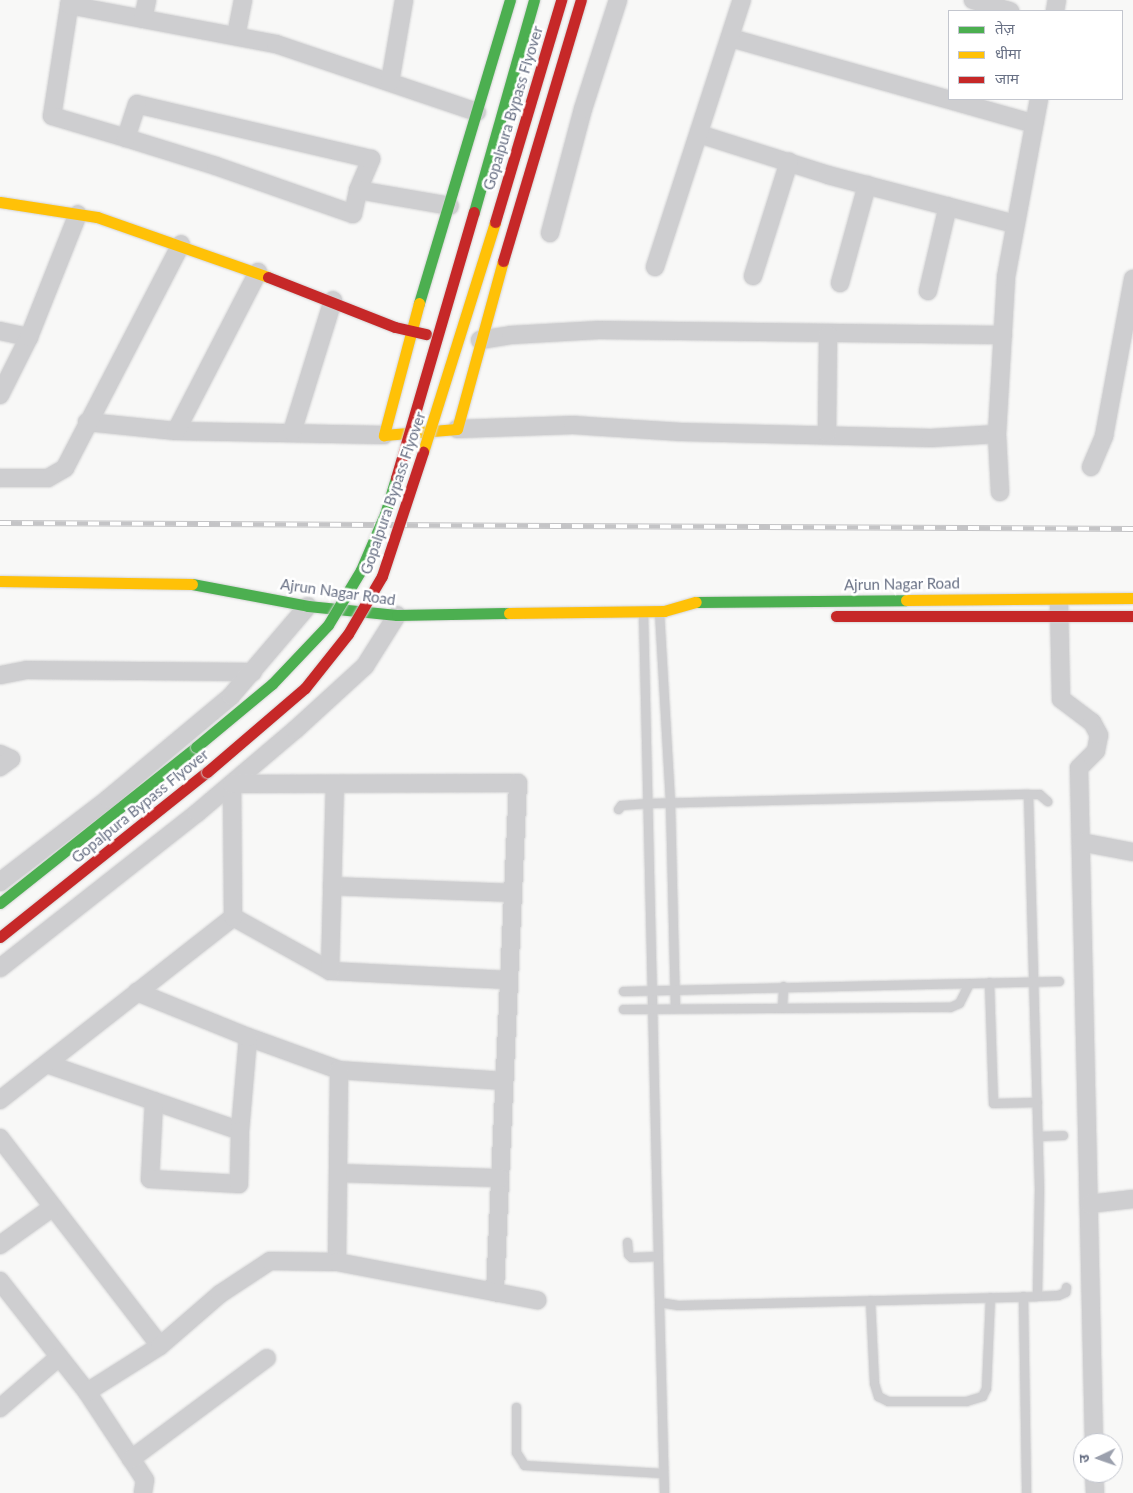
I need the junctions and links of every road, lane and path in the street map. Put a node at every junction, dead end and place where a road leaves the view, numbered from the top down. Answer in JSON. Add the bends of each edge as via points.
{"nodes":[{"id":1,"x":147,"y":0,"type":"edge"},
{"id":2,"x":243,"y":0,"type":"edge"},
{"id":3,"x":404,"y":0,"type":"edge"},
{"id":4,"x":510,"y":0,"type":"edge"},
{"id":5,"x":534,"y":0,"type":"edge"},
{"id":6,"x":561,"y":0,"type":"edge"},
{"id":7,"x":581,"y":0,"type":"edge"},
{"id":8,"x":618,"y":0,"type":"edge"},
{"id":9,"x":742,"y":0,"type":"edge"},
{"id":10,"x":973,"y":0,"type":"edge"},
{"id":11,"x":69,"y":2,"type":"edge"},
{"id":12,"x":1007,"y":10,"type":"edge"},
{"id":13,"x":143,"y":19,"type":"junction"},
{"id":14,"x":236,"y":36,"type":"junction"},
{"id":15,"x":731,"y":38,"type":"junction"},
{"id":16,"x":390,"y":82,"type":"junction"},
{"id":17,"x":948,"y":100,"type":"edge"},
{"id":18,"x":949,"y":100,"type":"edge"},
{"id":19,"x":1039,"y":100,"type":"edge"},
{"id":20,"x":477,"y":112,"type":"junction"},
{"id":21,"x":1034,"y":124,"type":"junction"},
{"id":22,"x":699,"y":134,"type":"junction"},
{"id":23,"x":126,"y":138,"type":"junction"},
{"id":24,"x":789,"y":162,"type":"junction"},
{"id":25,"x":867,"y":185,"type":"junction"},
{"id":26,"x":358,"y":190,"type":"junction"},
{"id":27,"x":0,"y":202,"type":"edge"},
{"id":28,"x":450,"y":206,"type":"junction"},
{"id":29,"x":948,"y":206,"type":"junction"},
{"id":30,"x":78,"y":214,"type":"junction"},
{"id":31,"x":1015,"y":224,"type":"junction"},
{"id":32,"x":550,"y":233,"type":"dead end"},
{"id":33,"x":181,"y":244,"type":"junction"},
{"id":34,"x":655,"y":267,"type":"dead end"},
{"id":35,"x":258,"y":272,"type":"junction"},
{"id":36,"x":753,"y":276,"type":"dead end"},
{"id":37,"x":1133,"y":278,"type":"edge"},
{"id":38,"x":840,"y":283,"type":"dead end"},
{"id":39,"x":928,"y":291,"type":"dead end"},
{"id":40,"x":333,"y":300,"type":"junction"},
{"id":41,"x":0,"y":331,"type":"edge"},
{"id":42,"x":410,"y":333,"type":"junction"},
{"id":43,"x":1003,"y":334,"type":"junction"},
{"id":44,"x":828,"y":335,"type":"junction"},
{"id":45,"x":29,"y":337,"type":"junction"},
{"id":46,"x":480,"y":340,"type":"junction"},
{"id":47,"x":0,"y":395,"type":"edge"},
{"id":48,"x":87,"y":422,"type":"junction"},
{"id":49,"x":457,"y":429,"type":"junction"},
{"id":50,"x":176,"y":431,"type":"junction"},
{"id":51,"x":292,"y":432,"type":"junction"},
{"id":52,"x":827,"y":433,"type":"junction"},
{"id":53,"x":997,"y":434,"type":"junction"},
{"id":54,"x":384,"y":435,"type":"junction"},
{"id":55,"x":1092,"y":466,"type":"dead end"},
{"id":56,"x":0,"y":478,"type":"edge"},
{"id":57,"x":1000,"y":492,"type":"dead end"},
{"id":58,"x":0,"y":581,"type":"edge"},
{"id":59,"x":1058,"y":597,"type":"junction"},
{"id":60,"x":1133,"y":598,"type":"edge"},
{"id":61,"x":308,"y":606,"type":"junction"},
{"id":62,"x":643,"y":610,"type":"junction"},
{"id":63,"x":673,"y":610,"type":"junction"},
{"id":64,"x":658,"y":611,"type":"junction"},
{"id":65,"x":397,"y":615,"type":"junction"},
{"id":66,"x":824,"y":616,"type":"dead end"},
{"id":67,"x":1059,"y":616,"type":"junction"},
{"id":68,"x":1133,"y":616,"type":"edge"},
{"id":69,"x":697,"y":617,"type":"dead end"},
{"id":70,"x":253,"y":672,"type":"junction"},
{"id":71,"x":1,"y":675,"type":"edge"},
{"id":72,"x":0,"y":754,"type":"edge"},
{"id":73,"x":0,"y":768,"type":"edge"},
{"id":74,"x":232,"y":784,"type":"junction"},
{"id":75,"x":335,"y":784,"type":"junction"},
{"id":76,"x":1028,"y":794,"type":"junction"},
{"id":77,"x":1046,"y":801,"type":"dead end"},
{"id":78,"x":649,"y":803,"type":"junction"},
{"id":79,"x":670,"y":803,"type":"junction"},
{"id":80,"x":618,"y":809,"type":"dead end"},
{"id":81,"x":1081,"y":842,"type":"junction"},
{"id":82,"x":1133,"y":852,"type":"edge"},
{"id":83,"x":0,"y":882,"type":"edge"},
{"id":84,"x":332,"y":886,"type":"junction"},
{"id":85,"x":513,"y":894,"type":"junction"},
{"id":86,"x":0,"y":903,"type":"edge"},
{"id":87,"x":233,"y":918,"type":"junction"},
{"id":88,"x":0,"y":937,"type":"edge"},
{"id":89,"x":0,"y":968,"type":"edge"},
{"id":90,"x":330,"y":972,"type":"junction"},
{"id":91,"x":509,"y":980,"type":"junction"},
{"id":92,"x":1033,"y":980,"type":"junction"},
{"id":93,"x":1059,"y":981,"type":"dead end"},
{"id":94,"x":989,"y":982,"type":"junction"},
{"id":95,"x":969,"y":983,"type":"junction"},
{"id":96,"x":783,"y":986,"type":"junction"},
{"id":97,"x":654,"y":990,"type":"junction"},
{"id":98,"x":674,"y":990,"type":"junction"},
{"id":99,"x":623,"y":991,"type":"dead end"},
{"id":100,"x":138,"y":992,"type":"junction"},
{"id":101,"x":654,"y":1008,"type":"junction"},
{"id":102,"x":675,"y":1008,"type":"junction"},
{"id":103,"x":782,"y":1008,"type":"junction"},
{"id":104,"x":623,"y":1009,"type":"dead end"},
{"id":105,"x":248,"y":1037,"type":"junction"},
{"id":106,"x":47,"y":1064,"type":"junction"},
{"id":107,"x":339,"y":1070,"type":"junction"},
{"id":108,"x":504,"y":1080,"type":"junction"},
{"id":109,"x":0,"y":1100,"type":"edge"},
{"id":110,"x":154,"y":1101,"type":"junction"},
{"id":111,"x":1037,"y":1102,"type":"junction"},
{"id":112,"x":240,"y":1132,"type":"junction"},
{"id":113,"x":1063,"y":1135,"type":"dead end"},
{"id":114,"x":1038,"y":1136,"type":"junction"},
{"id":115,"x":0,"y":1138,"type":"edge"},
{"id":116,"x":338,"y":1174,"type":"junction"},
{"id":117,"x":500,"y":1178,"type":"junction"},
{"id":118,"x":1133,"y":1199,"type":"edge"},
{"id":119,"x":1089,"y":1204,"type":"junction"},
{"id":120,"x":53,"y":1207,"type":"junction"},
{"id":121,"x":627,"y":1242,"type":"dead end"},
{"id":122,"x":0,"y":1245,"type":"edge"},
{"id":123,"x":658,"y":1256,"type":"junction"},
{"id":124,"x":337,"y":1262,"type":"junction"},
{"id":125,"x":0,"y":1281,"type":"edge"},
{"id":126,"x":1066,"y":1287,"type":"dead end"},
{"id":127,"x":494,"y":1292,"type":"junction"},
{"id":128,"x":1024,"y":1296,"type":"junction"},
{"id":129,"x":1037,"y":1296,"type":"junction"},
{"id":130,"x":990,"y":1298,"type":"junction"},
{"id":131,"x":536,"y":1300,"type":"dead end"},
{"id":132,"x":870,"y":1300,"type":"junction"},
{"id":133,"x":659,"y":1302,"type":"junction"},
{"id":134,"x":160,"y":1346,"type":"junction"},
{"id":135,"x":59,"y":1357,"type":"junction"},
{"id":136,"x":267,"y":1358,"type":"dead end"},
{"id":137,"x":87,"y":1392,"type":"junction"},
{"id":138,"x":516,"y":1407,"type":"dead end"},
{"id":139,"x":0,"y":1408,"type":"edge"},
{"id":140,"x":1094,"y":1433,"type":"edge"},
{"id":141,"x":131,"y":1459,"type":"junction"},
{"id":142,"x":663,"y":1474,"type":"junction"},
{"id":143,"x":143,"y":1493,"type":"edge"},
{"id":144,"x":664,"y":1493,"type":"edge"},
{"id":145,"x":1026,"y":1493,"type":"edge"}],
"edges":[{"from":1,"to":13,"type":"street"},
{"from":2,"to":14,"type":"street"},
{"from":3,"to":16,"type":"street"},
{"from":4,"to":20,"type":"street"},
{"from":5,"to":86,"type":"street","name":"Gopalpura Bypass Flyover","bridge":true,"via":[[444,322],[385,514],[361,570],[328,624],[272,684]]},
{"from":6,"to":88,"type":"street","name":"Gopalpura Bypass Flyover","bridge":true,"via":[[409,502],[382,576],[348,634],[305,688],[207,772]]},
{"from":7,"to":46,"type":"street"},
{"from":8,"to":32,"type":"street","via":[[583,110]]},
{"from":9,"to":15,"type":"street"},
{"from":10,"to":12,"type":"street"},
{"from":11,"to":13,"type":"street"},
{"from":11,"to":23,"type":"street","via":[[52,116]]},
{"from":13,"to":14,"type":"street"},
{"from":14,"to":16,"type":"street","via":[[276,44]]},
{"from":15,"to":17,"type":"street"},
{"from":15,"to":22,"type":"street"},
{"from":16,"to":20,"type":"street"},
{"from":18,"to":21,"type":"street"},
{"from":19,"to":21,"type":"street"},
{"from":20,"to":28,"type":"street"},
{"from":21,"to":31,"type":"street"},
{"from":22,"to":24,"type":"street"},
{"from":22,"to":34,"type":"street"},
{"from":23,"to":26,"type":"street","via":[[353,214]]},
{"from":23,"to":26,"type":"street","via":[[137,104],[371,159]]},
{"from":24,"to":25,"type":"street"},
{"from":24,"to":36,"type":"street"},
{"from":25,"to":29,"type":"street"},
{"from":25,"to":38,"type":"street"},
{"from":26,"to":28,"type":"street"},
{"from":27,"to":30,"type":"street"},
{"from":28,"to":42,"type":"street"},
{"from":29,"to":31,"type":"street"},
{"from":29,"to":39,"type":"street"},
{"from":30,"to":33,"type":"street"},
{"from":30,"to":45,"type":"street"},
{"from":31,"to":43,"type":"street","via":[[1006,278]]},
{"from":33,"to":35,"type":"street"},
{"from":33,"to":48,"type":"street"},
{"from":35,"to":40,"type":"street"},
{"from":35,"to":50,"type":"street"},
{"from":37,"to":55,"type":"street","via":[[1104,436]]},
{"from":40,"to":42,"type":"street"},
{"from":40,"to":51,"type":"street"},
{"from":41,"to":45,"type":"street"},
{"from":42,"to":46,"type":"street"},
{"from":42,"to":54,"type":"street"},
{"from":43,"to":44,"type":"street"},
{"from":43,"to":53,"type":"street"},
{"from":44,"to":46,"type":"street","via":[[599,330],[511,334]]},
{"from":44,"to":52,"type":"street"},
{"from":45,"to":47,"type":"street"},
{"from":46,"to":49,"type":"street"},
{"from":48,"to":50,"type":"street"},
{"from":48,"to":56,"type":"street","via":[[65,468],[58,475]]},
{"from":49,"to":52,"type":"street","via":[[573,425],[682,432]]},
{"from":49,"to":54,"type":"street"},
{"from":50,"to":51,"type":"street"},
{"from":51,"to":54,"type":"street"},
{"from":52,"to":53,"type":"street","via":[[931,438]]},
{"from":53,"to":57,"type":"street"},
{"from":58,"to":61,"type":"street","name":"Ajrun Nagar Road","via":[[204,584]]},
{"from":59,"to":60,"type":"street","name":"Ajrun Nagar Road"},
{"from":59,"to":63,"type":"street","name":"Ajrun Nagar Road","via":[[697,602]]},
{"from":59,"to":67,"type":"street"},
{"from":61,"to":65,"type":"street","name":"Ajrun Nagar Road"},
{"from":61,"to":70,"type":"street"},
{"from":62,"to":64,"type":"street","name":"Ajrun Nagar Road"},
{"from":62,"to":65,"type":"street","name":"Ajrun Nagar Road"},
{"from":62,"to":78,"type":"lane"},
{"from":63,"to":64,"type":"street","name":"Ajrun Nagar Road"},
{"from":63,"to":69,"type":"street","name":"Ajrun Nagar Road"},
{"from":64,"to":79,"type":"lane"},
{"from":65,"to":74,"type":"street","via":[[365,666]]},
{"from":66,"to":67,"type":"street","name":"Ajrun Nagar Road"},
{"from":67,"to":68,"type":"street","name":"Ajrun Nagar Road"},
{"from":67,"to":81,"type":"street","via":[[1061,699],[1092,722],[1099,735],[1096,751],[1079,768]]},
{"from":70,"to":71,"type":"street","via":[[27,670]]},
{"from":70,"to":83,"type":"street","via":[[231,696],[168,750]]},
{"from":72,"to":73,"type":"street","via":[[10,759]]},
{"from":74,"to":75,"type":"street"},
{"from":74,"to":87,"type":"street"},
{"from":74,"to":89,"type":"street"},
{"from":75,"to":84,"type":"street"},
{"from":75,"to":85,"type":"street","via":[[518,783]]},
{"from":76,"to":77,"type":"lane","via":[[1039,794]]},
{"from":76,"to":79,"type":"lane"},
{"from":76,"to":92,"type":"lane"},
{"from":78,"to":79,"type":"lane"},
{"from":78,"to":80,"type":"lane","via":[[621,805]]},
{"from":78,"to":97,"type":"lane"},
{"from":79,"to":98,"type":"lane"},
{"from":81,"to":82,"type":"street"},
{"from":81,"to":119,"type":"street"},
{"from":84,"to":85,"type":"street"},
{"from":84,"to":90,"type":"street"},
{"from":85,"to":91,"type":"street"},
{"from":87,"to":90,"type":"street"},
{"from":87,"to":100,"type":"street"},
{"from":90,"to":91,"type":"street"},
{"from":91,"to":108,"type":"street"},
{"from":92,"to":93,"type":"lane"},
{"from":92,"to":94,"type":"lane"},
{"from":92,"to":111,"type":"lane"},
{"from":94,"to":95,"type":"lane"},
{"from":94,"to":111,"type":"lane","via":[[993,1103]]},
{"from":95,"to":96,"type":"lane"},
{"from":95,"to":103,"type":"lane","via":[[958,1003],[950,1007]]},
{"from":96,"to":98,"type":"lane"},
{"from":96,"to":103,"type":"lane"},
{"from":97,"to":98,"type":"lane"},
{"from":97,"to":99,"type":"lane"},
{"from":97,"to":101,"type":"lane"},
{"from":98,"to":102,"type":"lane"},
{"from":100,"to":105,"type":"street"},
{"from":100,"to":106,"type":"street"},
{"from":101,"to":102,"type":"lane"},
{"from":101,"to":104,"type":"lane"},
{"from":101,"to":123,"type":"lane"},
{"from":102,"to":103,"type":"lane"},
{"from":105,"to":107,"type":"street"},
{"from":105,"to":112,"type":"street"},
{"from":106,"to":109,"type":"street"},
{"from":106,"to":110,"type":"street"},
{"from":107,"to":108,"type":"street"},
{"from":107,"to":116,"type":"street"},
{"from":108,"to":117,"type":"street"},
{"from":110,"to":112,"type":"street"},
{"from":110,"to":112,"type":"street","via":[[150,1179],[239,1184]]},
{"from":111,"to":114,"type":"lane"},
{"from":113,"to":114,"type":"lane"},
{"from":114,"to":129,"type":"lane"},
{"from":115,"to":120,"type":"street"},
{"from":116,"to":117,"type":"street"},
{"from":116,"to":124,"type":"street"},
{"from":117,"to":127,"type":"street"},
{"from":118,"to":119,"type":"street"},
{"from":119,"to":140,"type":"street"},
{"from":120,"to":122,"type":"street"},
{"from":120,"to":134,"type":"street"},
{"from":121,"to":123,"type":"lane","via":[[631,1257]]},
{"from":123,"to":133,"type":"lane"},
{"from":124,"to":127,"type":"street"},
{"from":124,"to":134,"type":"street","via":[[270,1261],[220,1294]]},
{"from":125,"to":135,"type":"street"},
{"from":126,"to":129,"type":"lane","via":[[1065,1292],[1058,1295]]},
{"from":127,"to":131,"type":"street"},
{"from":128,"to":129,"type":"lane"},
{"from":128,"to":130,"type":"lane"},
{"from":128,"to":145,"type":"lane"},
{"from":130,"to":132,"type":"lane"},
{"from":130,"to":132,"type":"lane","via":[[986,1388],[982,1396],[966,1401],[888,1401],[878,1396],[874,1383]]},
{"from":132,"to":133,"type":"lane"},
{"from":133,"to":142,"type":"lane"},
{"from":134,"to":137,"type":"street"},
{"from":135,"to":137,"type":"street"},
{"from":135,"to":139,"type":"street"},
{"from":136,"to":141,"type":"street"},
{"from":137,"to":141,"type":"street"},
{"from":138,"to":142,"type":"lane","via":[[516,1452],[524,1466]]},
{"from":141,"to":143,"type":"street","via":[[145,1480]]},
{"from":142,"to":144,"type":"lane"}]}
